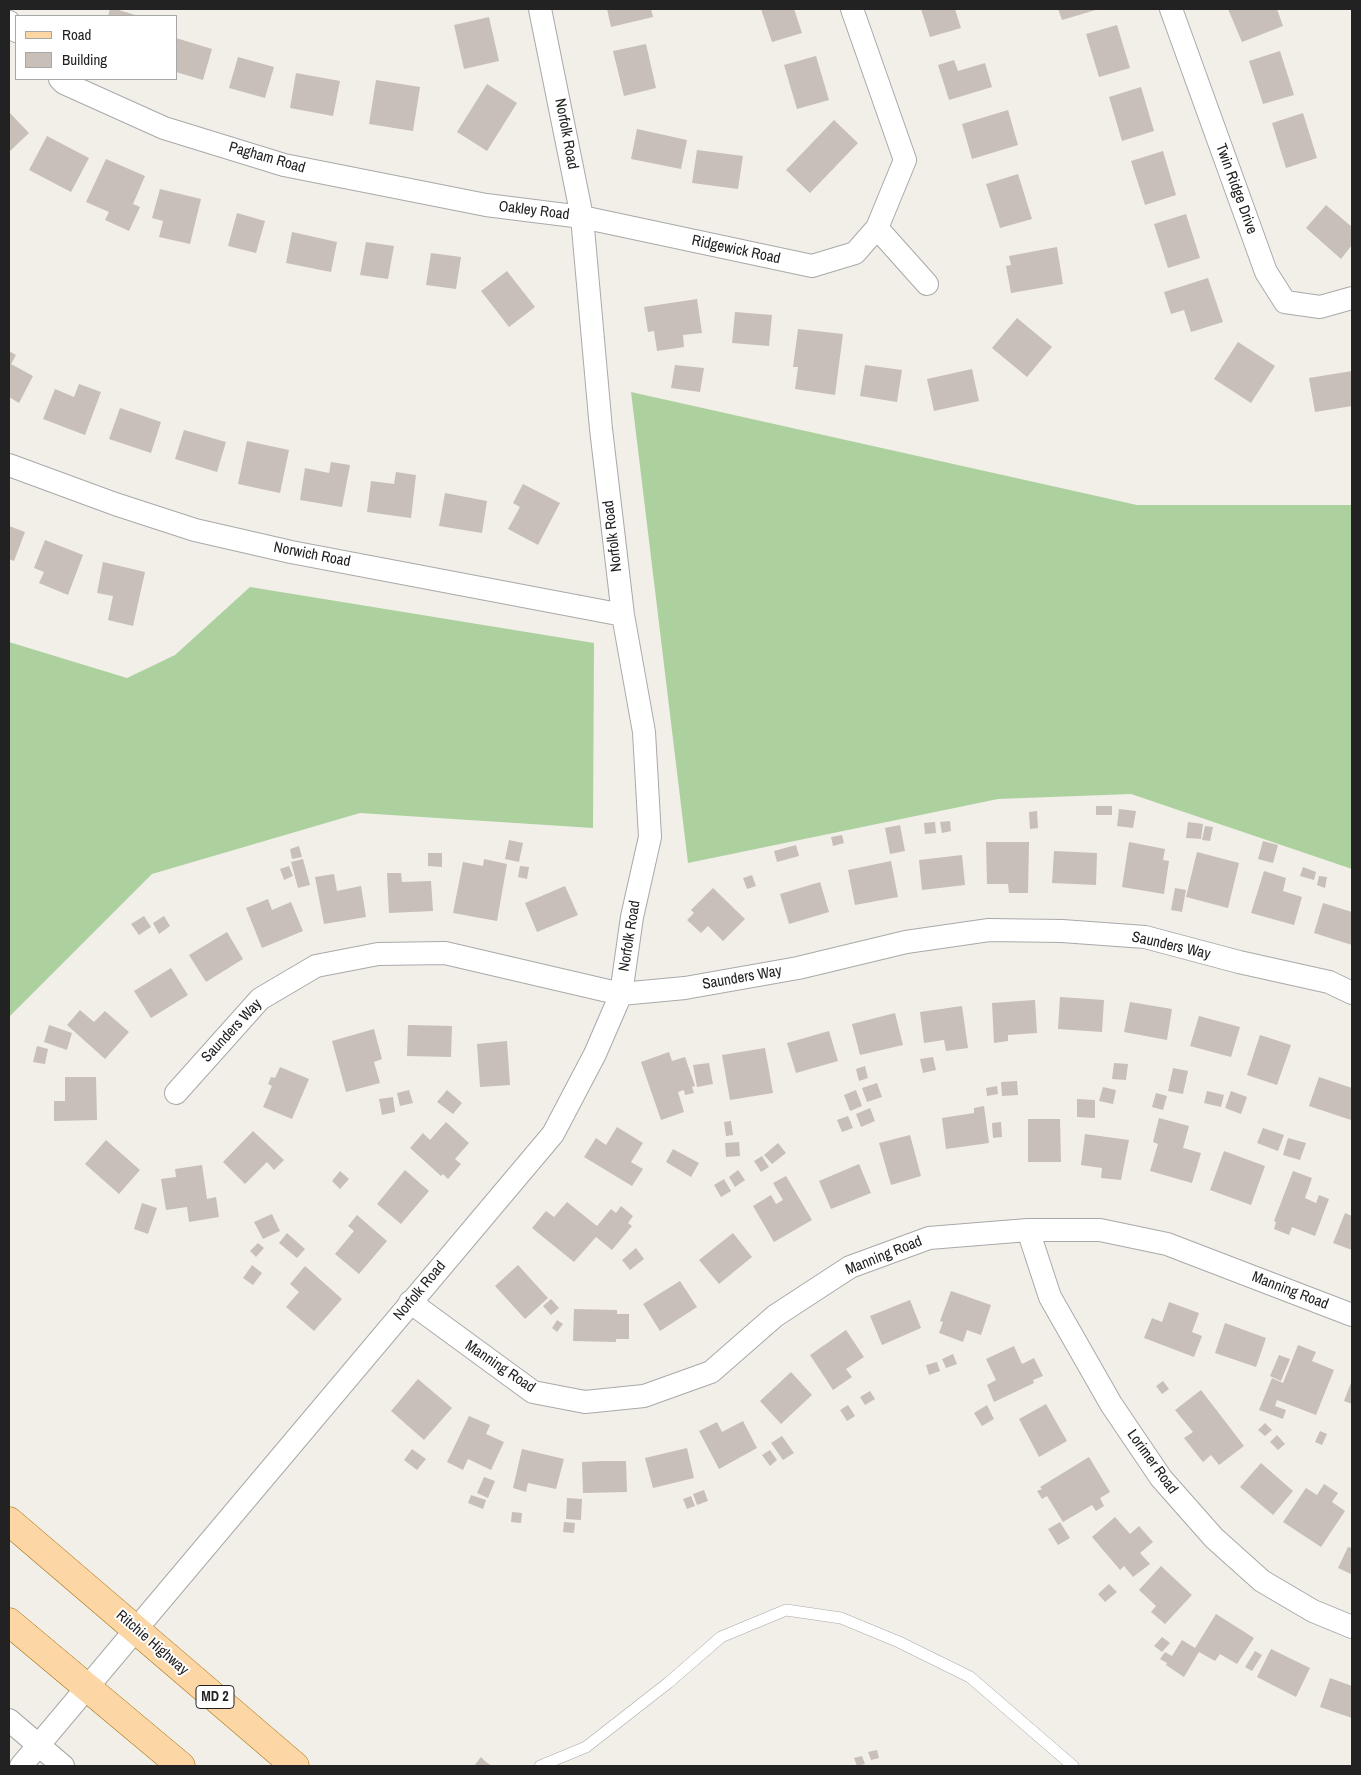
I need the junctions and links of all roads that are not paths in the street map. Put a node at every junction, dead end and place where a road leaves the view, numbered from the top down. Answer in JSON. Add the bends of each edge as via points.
{"nodes":[{"id":1,"x":540,"y":9,"type":"edge"},
{"id":2,"x":852,"y":9,"type":"edge"},
{"id":3,"x":1171,"y":9,"type":"edge"},
{"id":4,"x":61,"y":80,"type":"edge"},
{"id":5,"x":486,"y":205,"type":"joint"},
{"id":6,"x":582,"y":217,"type":"junction"},
{"id":7,"x":877,"y":228,"type":"junction"},
{"id":8,"x":927,"y":284,"type":"dead end"},
{"id":9,"x":1352,"y":298,"type":"edge"},
{"id":10,"x":9,"y":465,"type":"edge"},
{"id":11,"x":623,"y":616,"type":"junction"},
{"id":12,"x":1352,"y":993,"type":"edge"},
{"id":13,"x":621,"y":994,"type":"junction"},
{"id":14,"x":176,"y":1093,"type":"dead end"},
{"id":15,"x":1028,"y":1230,"type":"junction"},
{"id":16,"x":410,"y":1302,"type":"junction"},
{"id":17,"x":1352,"y":1315,"type":"edge"},
{"id":18,"x":9,"y":1521,"type":"edge"},
{"id":19,"x":9,"y":1622,"type":"edge"},
{"id":20,"x":1352,"y":1627,"type":"edge"},
{"id":21,"x":135,"y":1628,"type":"junction"},
{"id":22,"x":86,"y":1687,"type":"junction"},
{"id":23,"x":9,"y":1720,"type":"edge"},
{"id":24,"x":38,"y":1744,"type":"junction"},
{"id":25,"x":21,"y":1766,"type":"edge"},
{"id":26,"x":62,"y":1766,"type":"edge"},
{"id":27,"x":181,"y":1766,"type":"edge"},
{"id":28,"x":295,"y":1766,"type":"edge"},
{"id":29,"x":540,"y":1766,"type":"edge"},
{"id":30,"x":1073,"y":1766,"type":"edge"}],
"edges":[{"from":1,"to":6,"type":"street","name":"Norfolk Road"},
{"from":2,"to":7,"type":"street","name":"Ridgewick Road","via":[[905,160]]},
{"from":3,"to":9,"type":"street","name":"Twin Ridge Drive","via":[[1266,272],[1285,302],[1320,306]]},
{"from":4,"to":5,"type":"street","name":"Pagham Road","via":[[164,128],[284,164]]},
{"from":5,"to":6,"type":"street","name":"Oakley Road"},
{"from":6,"to":7,"type":"street","name":"Ridgewick Road","via":[[812,266],[855,253]]},
{"from":6,"to":11,"type":"street","name":"Norfolk Road","via":[[601,429]]},
{"from":7,"to":8,"type":"street"},
{"from":10,"to":11,"type":"street","name":"Norwich Road","via":[[195,530],[291,552]]},
{"from":11,"to":13,"type":"street","name":"Norfolk Road","via":[[644,732],[650,837],[632,917]]},
{"from":12,"to":13,"type":"street","name":"Saunders Way","via":[[1329,982],[1145,937],[1062,930],[989,930],[906,942],[798,968],[694,986]]},
{"from":13,"to":14,"type":"street","name":"Saunders Way","via":[[445,953],[378,954],[316,966],[260,999]]},
{"from":13,"to":16,"type":"street","name":"Norfolk Road","via":[[595,1054],[553,1134]]},
{"from":15,"to":16,"type":"street","name":"Manning Road","via":[[928,1238],[850,1267],[775,1316],[711,1372],[644,1396],[585,1402],[533,1392]]},
{"from":15,"to":17,"type":"street","name":"Manning Road","via":[[1100,1230],[1167,1244]]},
{"from":15,"to":20,"type":"street","name":"Lorimer Road","via":[[1050,1297],[1110,1404],[1160,1478],[1214,1538],[1262,1581],[1313,1612]]},
{"from":16,"to":21,"type":"street","name":"Norfolk Road"},
{"from":18,"to":21,"type":"main road","name":"Ritchie Highway","number":"MD 2"},
{"from":19,"to":22,"type":"main road"},
{"from":21,"to":22,"type":"street","name":"Norfolk Road"},
{"from":21,"to":28,"type":"main road","name":"Ritchie Highway","number":"MD 2"},
{"from":22,"to":24,"type":"street","name":"Norfolk Road"},
{"from":22,"to":27,"type":"main road"},
{"from":23,"to":24,"type":"street"},
{"from":24,"to":25,"type":"street","name":"Norfolk Road"},
{"from":24,"to":26,"type":"street"},
{"from":29,"to":30,"type":"lane","via":[[586,1747],[721,1637],[786,1610],[841,1618],[899,1642],[970,1678]]}]}
